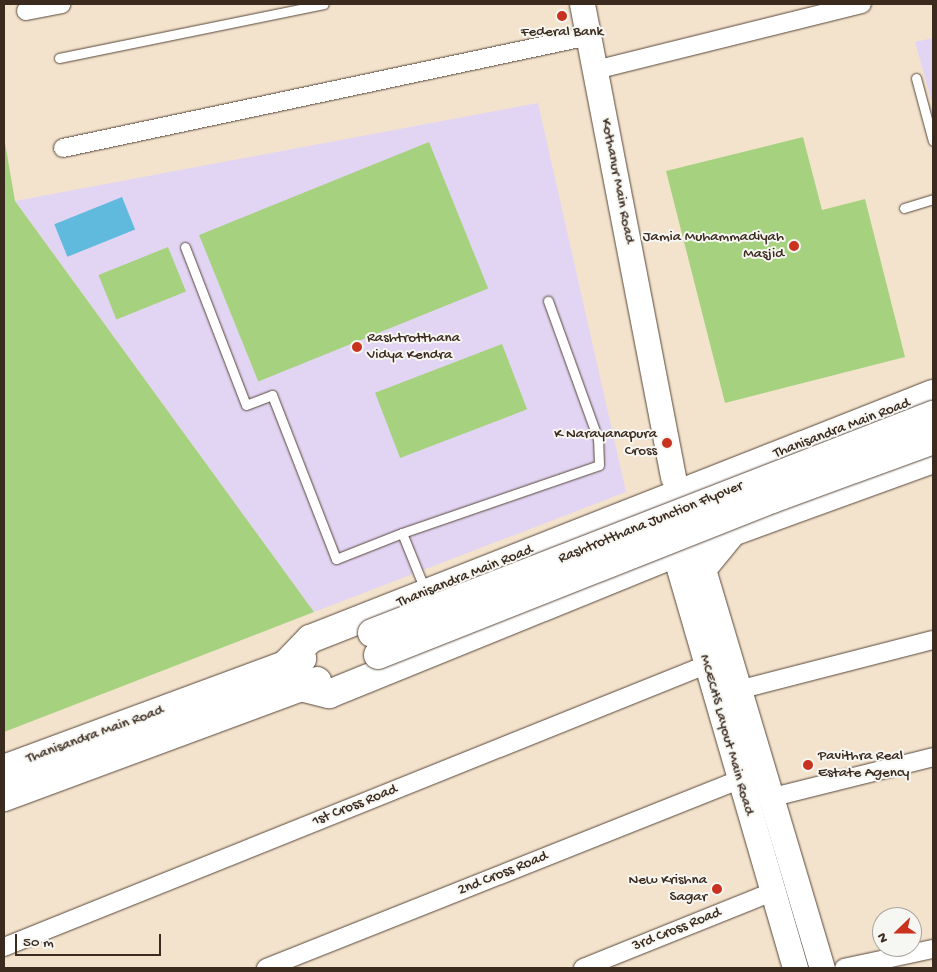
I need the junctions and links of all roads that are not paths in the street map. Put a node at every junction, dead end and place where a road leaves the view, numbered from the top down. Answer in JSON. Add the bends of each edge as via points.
{"nodes":[{"id":1,"x":61,"y":4,"type":"edge"},
{"id":2,"x":324,"y":4,"type":"edge"},
{"id":3,"x":582,"y":4,"type":"edge"},
{"id":4,"x":862,"y":4,"type":"edge"},
{"id":5,"x":26,"y":11,"type":"dead end"},
{"id":6,"x":589,"y":36,"type":"junction"},
{"id":7,"x":59,"y":58,"type":"dead end"},
{"id":8,"x":595,"y":70,"type":"junction"},
{"id":9,"x":916,"y":78,"type":"dead end"},
{"id":10,"x":933,"y":141,"type":"edge"},
{"id":11,"x":63,"y":148,"type":"dead end"},
{"id":12,"x":933,"y":199,"type":"edge"},
{"id":13,"x":904,"y":208,"type":"dead end"},
{"id":14,"x":185,"y":247,"type":"dead end"},
{"id":15,"x":548,"y":301,"type":"dead end"},
{"id":16,"x":933,"y":394,"type":"edge"},
{"id":17,"x":933,"y":415,"type":"edge"},
{"id":18,"x":933,"y":440,"type":"edge"},
{"id":19,"x":933,"y":459,"type":"edge"},
{"id":20,"x":672,"y":489,"type":"junction"},
{"id":21,"x":402,"y":534,"type":"junction"},
{"id":22,"x":691,"y":556,"type":"junction"},
{"id":23,"x":426,"y":593,"type":"junction"},
{"id":24,"x":933,"y":640,"type":"edge"},
{"id":25,"x":286,"y":664,"type":"junction"},
{"id":26,"x":706,"y":665,"type":"junction"},
{"id":27,"x":312,"y":673,"type":"junction"},
{"id":28,"x":738,"y":690,"type":"junction"},
{"id":29,"x":933,"y":757,"type":"edge"},
{"id":30,"x":4,"y":769,"type":"edge"},
{"id":31,"x":739,"y":780,"type":"junction"},
{"id":32,"x":4,"y":797,"type":"edge"},
{"id":33,"x":770,"y":798,"type":"junction"},
{"id":34,"x":772,"y":892,"type":"junction"},
{"id":35,"x":4,"y":947,"type":"edge"},
{"id":36,"x":933,"y":950,"type":"edge"},
{"id":37,"x":266,"y":968,"type":"edge"},
{"id":38,"x":582,"y":968,"type":"edge"},
{"id":39,"x":795,"y":968,"type":"edge"},
{"id":40,"x":822,"y":968,"type":"edge"},
{"id":41,"x":844,"y":968,"type":"edge"}],
"edges":[{"from":1,"to":5,"type":"street"},
{"from":2,"to":7,"type":"lane"},
{"from":3,"to":6,"type":"main road","name":"Kothanur Main Road"},
{"from":4,"to":8,"type":"street"},
{"from":6,"to":8,"type":"main road","name":"Kothanur Main Road"},
{"from":6,"to":11,"type":"street"},
{"from":8,"to":20,"type":"main road","name":"Kothanur Main Road"},
{"from":9,"to":10,"type":"lane"},
{"from":12,"to":13,"type":"lane"},
{"from":14,"to":21,"type":"lane","via":[[246,405],[272,394],[336,559]]},
{"from":15,"to":21,"type":"lane","via":[[598,439],[599,465]]},
{"from":16,"to":20,"type":"main road","name":"Thanisandra Main Road"},
{"from":17,"to":27,"type":"main road","name":"Rashtrotthana Junction Flyover","bridge":true},
{"from":18,"to":27,"type":"main road","name":"Rashtrotthana Junction Flyover","bridge":true},
{"from":19,"to":22,"type":"main road","via":[[737,530]]},
{"from":20,"to":22,"type":"main road","name":"MCECHS Layout Main Road"},
{"from":20,"to":23,"type":"main road","name":"Thanisandra Main Road"},
{"from":21,"to":23,"type":"lane"},
{"from":22,"to":26,"type":"main road","name":"MCECHS Layout Main Road"},
{"from":22,"to":27,"type":"main road","via":[[330,694]]},
{"from":22,"to":28,"type":"main road","name":"MCECHS Layout Main Road"},
{"from":23,"to":25,"type":"main road","name":"Thanisandra Main Road","via":[[310,639]]},
{"from":24,"to":28,"type":"street"},
{"from":25,"to":27,"type":"main road","name":"Rashtrotthana Junction Flyover"},
{"from":25,"to":30,"type":"main road","name":"Thanisandra Main Road"},
{"from":26,"to":31,"type":"main road","name":"MCECHS Layout Main Road"},
{"from":26,"to":35,"type":"street","name":"1st Cross Road"},
{"from":27,"to":32,"type":"main road","name":"Thanisandra Main Road"},
{"from":28,"to":33,"type":"main road","name":"MCECHS Layout Main Road"},
{"from":29,"to":33,"type":"street"},
{"from":31,"to":34,"type":"main road","name":"MCECHS Layout Main Road"},
{"from":31,"to":37,"type":"street","name":"2nd Cross Road"},
{"from":33,"to":40,"type":"main road","name":"MCECHS Layout Main Road"},
{"from":34,"to":38,"type":"street","name":"3rd Cross Road"},
{"from":34,"to":39,"type":"main road","name":"MCECHS Layout Main Road"},
{"from":36,"to":41,"type":"street"}]}
